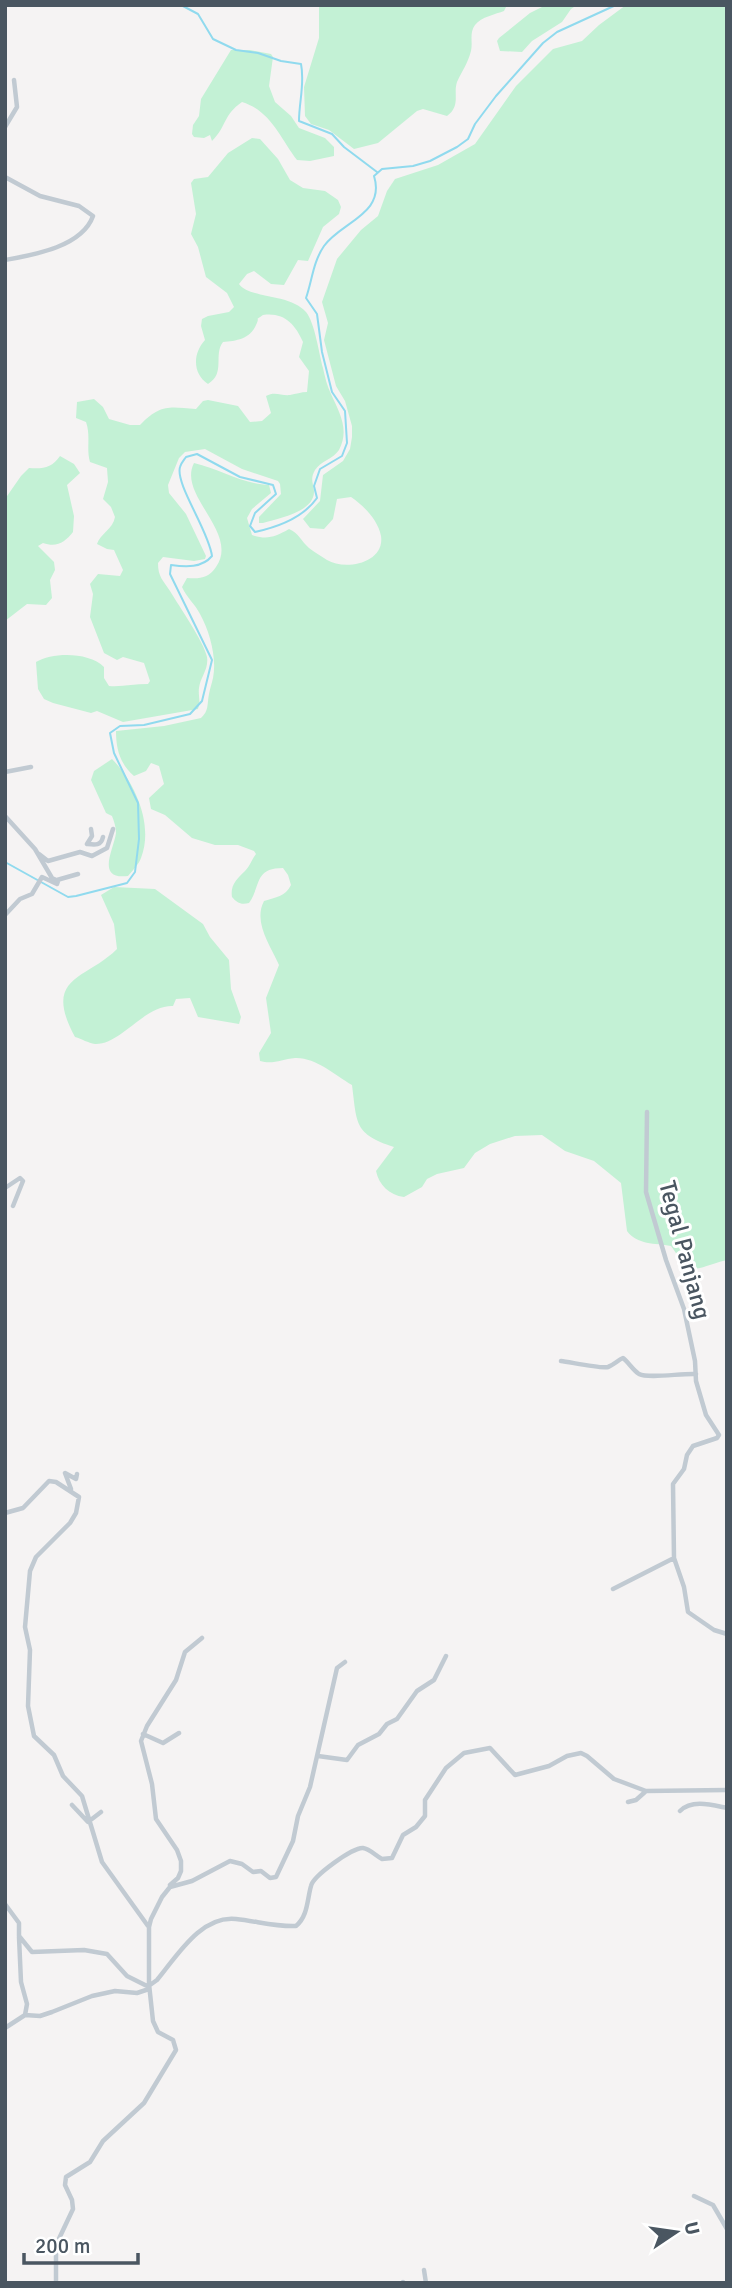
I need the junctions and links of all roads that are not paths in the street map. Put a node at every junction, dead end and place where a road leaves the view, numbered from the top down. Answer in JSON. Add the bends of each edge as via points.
{"nodes":[{"id":1,"x":14,"y":80,"type":"dead end"},
{"id":2,"x":5,"y":127,"type":"edge"},
{"id":3,"x":5,"y":177,"type":"edge"},
{"id":4,"x":5,"y":260,"type":"edge"},
{"id":5,"x":31,"y":767,"type":"dead end"},
{"id":6,"x":5,"y":772,"type":"edge"},
{"id":7,"x":5,"y":816,"type":"edge"},
{"id":8,"x":113,"y":829,"type":"dead end"},
{"id":9,"x":106,"y":838,"type":"junction"},
{"id":10,"x":90,"y":844,"type":"junction"},
{"id":11,"x":83,"y":853,"type":"junction"},
{"id":12,"x":38,"y":854,"type":"junction"},
{"id":13,"x":78,"y":874,"type":"dead end"},
{"id":14,"x":57,"y":880,"type":"junction"},
{"id":15,"x":5,"y":915,"type":"edge"},
{"id":16,"x":648,"y":1112,"type":"dead end"},
{"id":17,"x":5,"y":1188,"type":"edge"},
{"id":18,"x":13,"y":1206,"type":"dead end"},
{"id":19,"x":561,"y":1361,"type":"dead end"},
{"id":20,"x":696,"y":1374,"type":"junction"},
{"id":21,"x":77,"y":1474,"type":"dead end"},
{"id":22,"x":71,"y":1490,"type":"junction"},
{"id":23,"x":5,"y":1513,"type":"edge"},
{"id":24,"x":674,"y":1558,"type":"junction"},
{"id":25,"x":613,"y":1589,"type":"dead end"},
{"id":26,"x":727,"y":1634,"type":"edge"},
{"id":27,"x":202,"y":1638,"type":"dead end"},
{"id":28,"x":446,"y":1656,"type":"dead end"},
{"id":29,"x":345,"y":1661,"type":"dead end"},
{"id":30,"x":179,"y":1733,"type":"dead end"},
{"id":31,"x":143,"y":1734,"type":"junction"},
{"id":32,"x":318,"y":1756,"type":"junction"},
{"id":33,"x":727,"y":1790,"type":"edge"},
{"id":34,"x":646,"y":1791,"type":"junction"},
{"id":35,"x":628,"y":1802,"type":"dead end"},
{"id":36,"x":72,"y":1805,"type":"dead end"},
{"id":37,"x":727,"y":1808,"type":"edge"},
{"id":38,"x":680,"y":1811,"type":"dead end"},
{"id":39,"x":101,"y":1812,"type":"dead end"},
{"id":40,"x":90,"y":1822,"type":"junction"},
{"id":41,"x":166,"y":1892,"type":"junction"},
{"id":42,"x":5,"y":1904,"type":"edge"},
{"id":43,"x":149,"y":1927,"type":"junction"},
{"id":44,"x":19,"y":1936,"type":"junction"},
{"id":45,"x":149,"y":1987,"type":"junction"},
{"id":46,"x":25,"y":2015,"type":"junction"},
{"id":47,"x":5,"y":2028,"type":"edge"},
{"id":48,"x":694,"y":2196,"type":"dead end"},
{"id":49,"x":727,"y":2229,"type":"edge"},
{"id":50,"x":424,"y":2270,"type":"dead end"},
{"id":51,"x":56,"y":2283,"type":"edge"},
{"id":52,"x":426,"y":2283,"type":"edge"}],
"edges":[{"from":1,"to":2,"type":"street","via":[[17,107]]},
{"from":3,"to":4,"type":"street","via":[[93,216],[84,231],[48,252]]},
{"from":5,"to":6,"type":"street"},
{"from":7,"to":12,"type":"street"},
{"from":8,"to":9,"type":"street"},
{"from":9,"to":10,"type":"street"},
{"from":9,"to":10,"type":"street","via":[[91,831]]},
{"from":9,"to":11,"type":"street","via":[[104,852]]},
{"from":10,"to":11,"type":"street"},
{"from":11,"to":12,"type":"street","via":[[48,861]]},
{"from":12,"to":14,"type":"street"},
{"from":13,"to":14,"type":"street"},
{"from":14,"to":15,"type":"street","via":[[57,884],[42,878],[32,894],[21,898]]},
{"from":16,"to":20,"type":"street","name":"Tegal Panjang","via":[[646,1192],[684,1309]]},
{"from":17,"to":18,"type":"street","via":[[20,1178],[23,1181]]},
{"from":19,"to":20,"type":"street","via":[[603,1368],[623,1358],[643,1376]]},
{"from":20,"to":24,"type":"street","name":"Tegal Panjang","via":[[708,1420],[719,1436],[694,1446],[674,1481]]},
{"from":21,"to":22,"type":"street","via":[[76,1479],[65,1473]]},
{"from":22,"to":23,"type":"street","via":[[49,1481],[24,1507]]},
{"from":22,"to":40,"type":"street","via":[[79,1499],[76,1513],[36,1557],[30,1571],[25,1627],[30,1650],[28,1706],[34,1736],[54,1755],[63,1776],[82,1796]]},
{"from":24,"to":25,"type":"street"},
{"from":24,"to":26,"type":"street","name":"Tegal Panjang","via":[[688,1612]]},
{"from":27,"to":31,"type":"street","via":[[185,1652],[176,1680]]},
{"from":28,"to":32,"type":"street","via":[[434,1680],[417,1690],[398,1718],[358,1745],[347,1760]]},
{"from":29,"to":32,"type":"street","via":[[337,1668]]},
{"from":30,"to":31,"type":"street","via":[[163,1743]]},
{"from":31,"to":41,"type":"street","via":[[156,1819],[181,1861],[178,1878]]},
{"from":32,"to":41,"type":"street","via":[[293,1841],[276,1877],[230,1861]]},
{"from":33,"to":34,"type":"street"},
{"from":34,"to":35,"type":"street"},
{"from":34,"to":45,"type":"street","via":[[614,1779],[580,1753],[514,1775],[490,1748],[464,1753],[440,1775],[425,1800],[425,1816],[403,1835],[392,1858],[382,1859],[366,1848],[347,1854],[312,1882],[303,1917],[296,1926],[236,1919],[213,1922]]},
{"from":36,"to":40,"type":"street"},
{"from":37,"to":38,"type":"street","via":[[694,1804]]},
{"from":39,"to":40,"type":"street"},
{"from":40,"to":43,"type":"street","via":[[102,1863]]},
{"from":41,"to":43,"type":"street"},
{"from":42,"to":44,"type":"street","via":[[19,1923]]},
{"from":43,"to":45,"type":"street"},
{"from":44,"to":45,"type":"street","via":[[33,1952],[107,1954],[127,1976]]},
{"from":44,"to":46,"type":"street"},
{"from":45,"to":46,"type":"street","via":[[130,1994],[102,1993],[52,2012]]},
{"from":45,"to":51,"type":"street","via":[[155,2026],[173,2040],[176,2050],[144,2103],[103,2141],[90,2162],[66,2177],[73,2209],[56,2245]]},
{"from":46,"to":47,"type":"street"},
{"from":48,"to":49,"type":"street","via":[[713,2205]]},
{"from":50,"to":52,"type":"street"}]}
